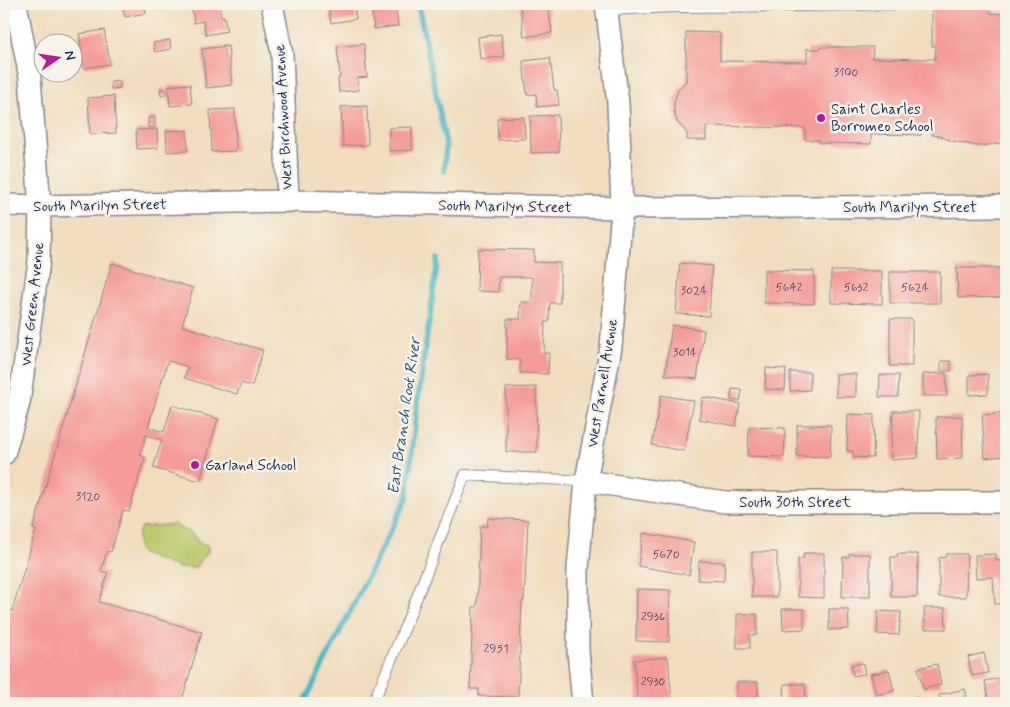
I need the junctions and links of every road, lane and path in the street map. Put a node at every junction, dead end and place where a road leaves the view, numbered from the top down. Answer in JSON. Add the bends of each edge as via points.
{"nodes":[{"id":1,"x":16,"y":4,"type":"edge"},
{"id":2,"x":272,"y":4,"type":"edge"},
{"id":3,"x":895,"y":4,"type":"edge"},
{"id":4,"x":606,"y":7,"type":"edge"},
{"id":5,"x":288,"y":201,"type":"junction"},
{"id":6,"x":4,"y":205,"type":"edge"},
{"id":7,"x":40,"y":206,"type":"junction"},
{"id":8,"x":1006,"y":206,"type":"edge"},
{"id":9,"x":622,"y":208,"type":"junction"},
{"id":10,"x":4,"y":454,"type":"edge"},
{"id":11,"x":586,"y":481,"type":"junction"},
{"id":12,"x":1006,"y":502,"type":"edge"},
{"id":13,"x":373,"y":703,"type":"edge"},
{"id":14,"x":583,"y":703,"type":"edge"}],
"edges":[{"from":1,"to":7,"type":"street","name":"West Green Avenue","via":[[30,78]]},
{"from":2,"to":5,"type":"street","name":"West Birchwood Avenue","via":[[282,54]]},
{"from":3,"to":4,"type":"lane"},
{"from":4,"to":9,"type":"street","name":"West Parnell Avenue","via":[[618,103]]},
{"from":5,"to":7,"type":"street","name":"South Marilyn Street"},
{"from":5,"to":9,"type":"street","name":"South Marilyn Street"},
{"from":6,"to":7,"type":"street","name":"South Marilyn Street"},
{"from":7,"to":10,"type":"street","name":"West Green Avenue","via":[[39,261],[30,334],[19,404]]},
{"from":8,"to":9,"type":"street","name":"South Marilyn Street"},
{"from":9,"to":11,"type":"street","name":"West Parnell Avenue","via":[[611,347]]},
{"from":11,"to":12,"type":"street","name":"South 30th Street","via":[[725,502]]},
{"from":11,"to":13,"type":"lane","via":[[465,475]]},
{"from":11,"to":14,"type":"street","name":"West Parnell Avenue","via":[[578,568],[578,651]]}]}
